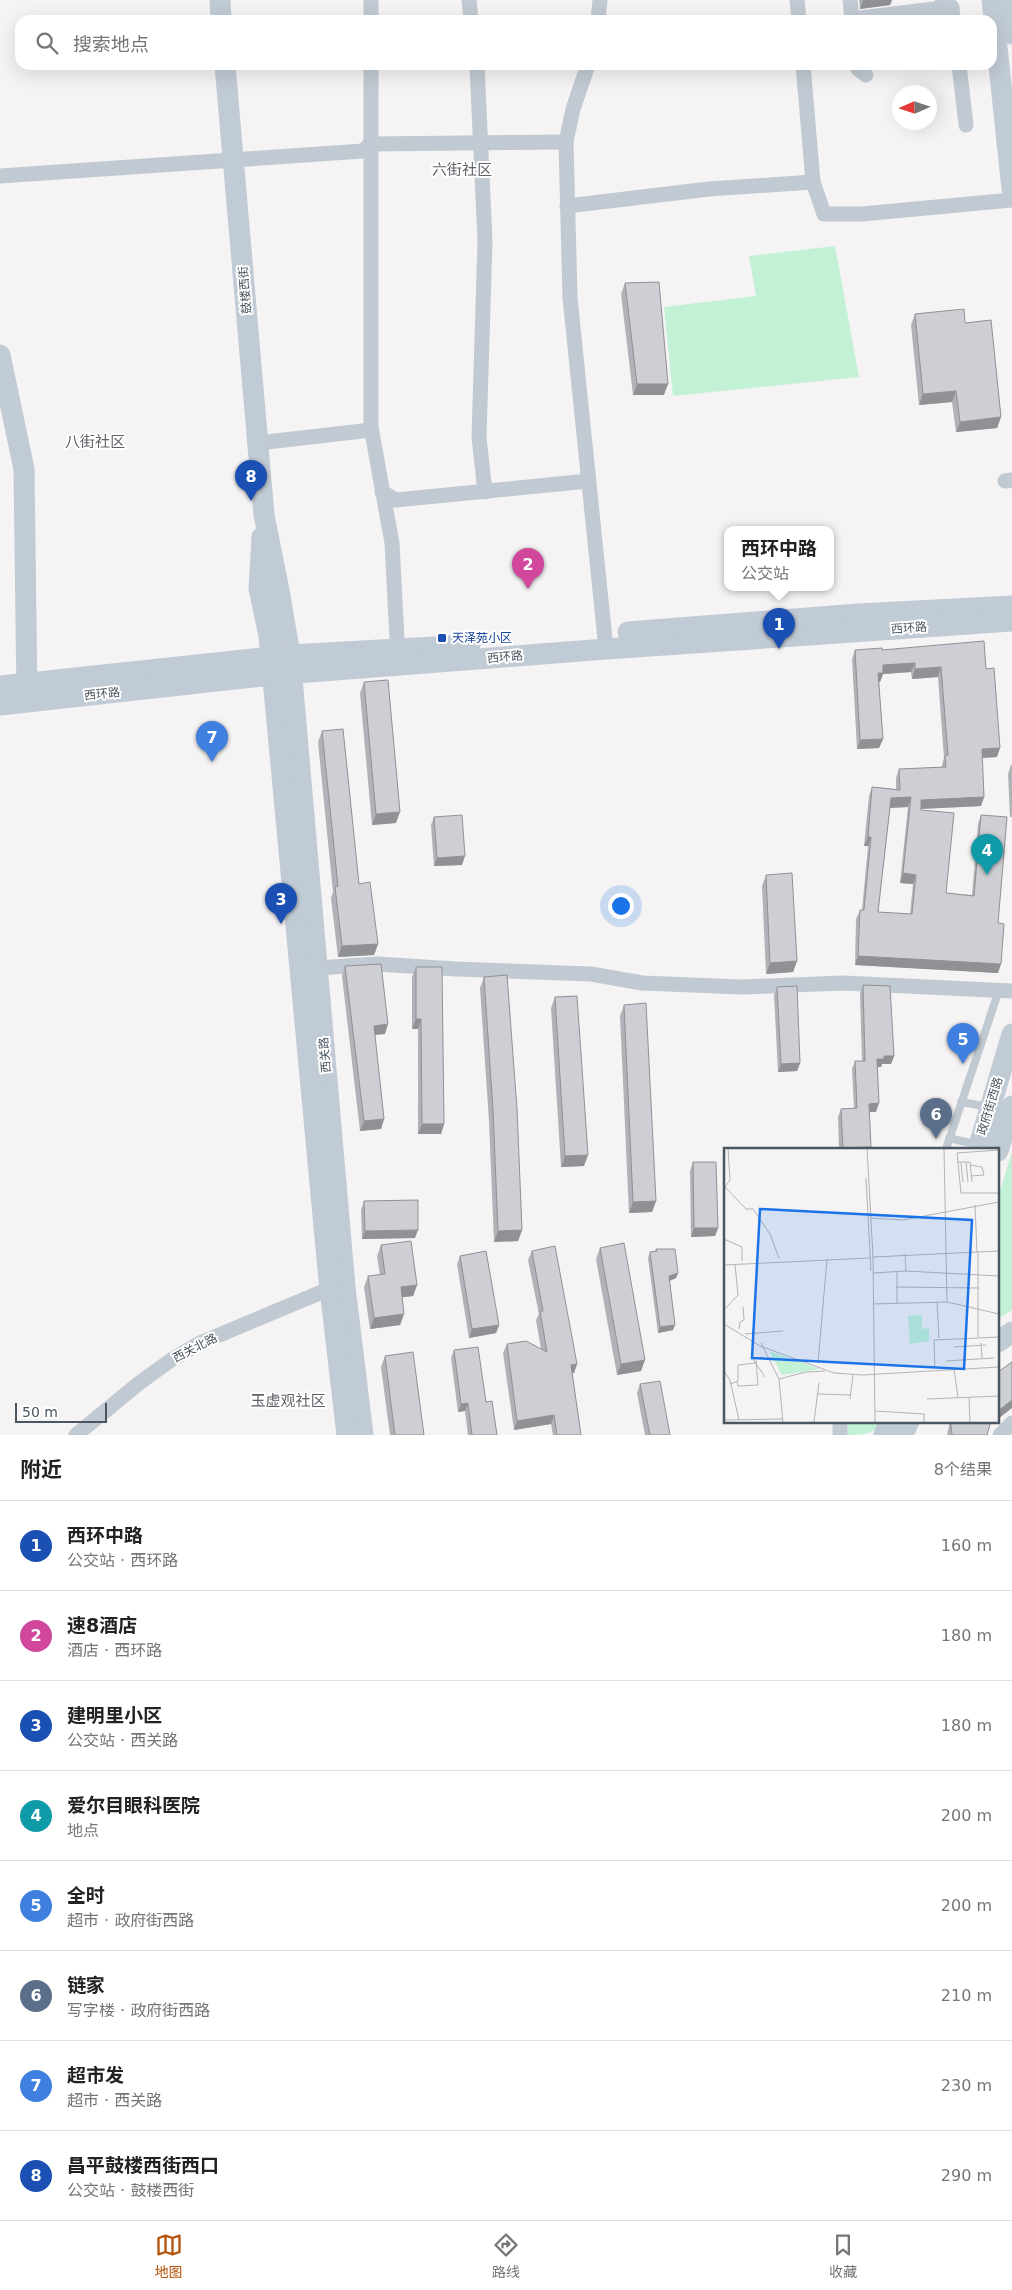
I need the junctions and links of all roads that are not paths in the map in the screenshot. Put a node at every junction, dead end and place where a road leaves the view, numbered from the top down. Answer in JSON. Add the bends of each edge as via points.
{"nodes":[{"id":1,"x":220,"y":0,"type":"edge"},
{"id":2,"x":371,"y":0,"type":"edge"},
{"id":3,"x":468,"y":0,"type":"edge"},
{"id":4,"x":600,"y":0,"type":"edge"},
{"id":5,"x":797,"y":0,"type":"edge"},
{"id":6,"x":850,"y":0,"type":"edge"},
{"id":7,"x":992,"y":0,"type":"edge"},
{"id":8,"x":1008,"y":0,"type":"edge"},
{"id":9,"x":942,"y":4,"type":"edge"},
{"id":10,"x":221,"y":15,"type":"edge"},
{"id":11,"x":371,"y":15,"type":"edge"},
{"id":12,"x":470,"y":15,"type":"edge"},
{"id":13,"x":598,"y":15,"type":"edge"},
{"id":14,"x":798,"y":15,"type":"edge"},
{"id":15,"x":852,"y":15,"type":"edge"},
{"id":16,"x":876,"y":15,"type":"edge"},
{"id":17,"x":953,"y":15,"type":"edge"},
{"id":18,"x":994,"y":15,"type":"edge"},
{"id":19,"x":1012,"y":34,"type":"edge"},
{"id":20,"x":997,"y":47,"type":"edge"},
{"id":21,"x":225,"y":70,"type":"edge"},
{"id":22,"x":371,"y":70,"type":"edge"},
{"id":23,"x":477,"y":70,"type":"edge"},
{"id":24,"x":586,"y":70,"type":"edge"},
{"id":25,"x":803,"y":70,"type":"edge"},
{"id":26,"x":960,"y":70,"type":"edge"},
{"id":27,"x":966,"y":125,"type":"dead end"},
{"id":28,"x":566,"y":142,"type":"junction"},
{"id":29,"x":481,"y":143,"type":"junction"},
{"id":30,"x":370,"y":144,"type":"junction"},
{"id":31,"x":234,"y":159,"type":"junction"},
{"id":32,"x":0,"y":176,"type":"edge"},
{"id":33,"x":813,"y":182,"type":"junction"},
{"id":34,"x":1012,"y":189,"type":"edge"},
{"id":35,"x":1012,"y":200,"type":"edge"},
{"id":36,"x":568,"y":206,"type":"junction"},
{"id":37,"x":0,"y":355,"type":"edge"},
{"id":38,"x":372,"y":430,"type":"junction"},
{"id":39,"x":258,"y":443,"type":"junction"},
{"id":40,"x":588,"y":481,"type":"junction"},
{"id":41,"x":382,"y":492,"type":"junction"},
{"id":42,"x":485,"y":492,"type":"junction"},
{"id":43,"x":1012,"y":606,"type":"edge"},
{"id":44,"x":1012,"y":621,"type":"edge"},
{"id":45,"x":605,"y":642,"type":"junction"},
{"id":46,"x":398,"y":658,"type":"junction"},
{"id":47,"x":281,"y":665,"type":"junction"},
{"id":48,"x":0,"y":686,"type":"edge"},
{"id":49,"x":27,"y":693,"type":"junction"},
{"id":50,"x":0,"y":705,"type":"edge"},
{"id":51,"x":318,"y":968,"type":"junction"},
{"id":52,"x":1005,"y":990,"type":"edge"},
{"id":53,"x":1012,"y":1034,"type":"edge"},
{"id":54,"x":961,"y":1102,"type":"junction"},
{"id":55,"x":1012,"y":1106,"type":"edge"},
{"id":56,"x":990,"y":1108,"type":"junction"},
{"id":57,"x":949,"y":1138,"type":"junction"},
{"id":58,"x":946,"y":1148,"type":"edge"},
{"id":59,"x":985,"y":1148,"type":"edge"},
{"id":60,"x":330,"y":1289,"type":"junction"},
{"id":61,"x":840,"y":1422,"type":"edge"},
{"id":62,"x":890,"y":1422,"type":"edge"},
{"id":63,"x":909,"y":1422,"type":"edge"},
{"id":64,"x":1012,"y":1423,"type":"edge"},
{"id":65,"x":76,"y":1435,"type":"edge"},
{"id":66,"x":347,"y":1435,"type":"edge"},
{"id":67,"x":363,"y":1435,"type":"edge"},
{"id":68,"x":840,"y":1435,"type":"edge"},
{"id":69,"x":884,"y":1435,"type":"edge"},
{"id":70,"x":903,"y":1435,"type":"edge"},
{"id":71,"x":1000,"y":1435,"type":"edge"}],
"edges":[{"from":1,"to":10,"type":"street"},
{"from":2,"to":11,"type":"street"},
{"from":3,"to":12,"type":"street"},
{"from":4,"to":13,"type":"street"},
{"from":5,"to":14,"type":"street"},
{"from":6,"to":15,"type":"street"},
{"from":7,"to":18,"type":"street"},
{"from":8,"to":19,"type":"street"},
{"from":9,"to":16,"type":"street"},
{"from":9,"to":17,"type":"street","via":[[952,7]]},
{"from":20,"to":34,"type":"street"},
{"from":21,"to":31,"type":"street","name":"鼓楼西街"},
{"from":22,"to":30,"type":"street"},
{"from":23,"to":29,"type":"street"},
{"from":24,"to":28,"type":"street"},
{"from":25,"to":33,"type":"street"},
{"from":26,"to":27,"type":"street"},
{"from":28,"to":29,"type":"street"},
{"from":28,"to":36,"type":"street"},
{"from":29,"to":30,"type":"street"},
{"from":29,"to":42,"type":"street","via":[[485,241],[479,437]]},
{"from":30,"to":31,"type":"street","via":[[363,151]]},
{"from":30,"to":38,"type":"street"},
{"from":31,"to":32,"type":"street"},
{"from":31,"to":39,"type":"street","name":"鼓楼西街"},
{"from":33,"to":35,"type":"street","via":[[824,214],[862,214]]},
{"from":33,"to":36,"type":"street","via":[[709,189]]},
{"from":36,"to":40,"type":"street","via":[[570,298]]},
{"from":37,"to":49,"type":"street","via":[[24,469]]},
{"from":38,"to":39,"type":"street"},
{"from":38,"to":41,"type":"street"},
{"from":39,"to":47,"type":"street","name":"鼓楼西街","via":[[264,515],[259,588]]},
{"from":40,"to":42,"type":"street"},
{"from":40,"to":45,"type":"street"},
{"from":41,"to":42,"type":"street","via":[[396,500]]},
{"from":41,"to":46,"type":"street","via":[[392,543]]},
{"from":43,"to":45,"type":"street","name":"西环路","via":[[858,614]]},
{"from":44,"to":45,"type":"street","name":"西环路"},
{"from":45,"to":46,"type":"street","name":"西环路"},
{"from":46,"to":47,"type":"street","name":"西环路"},
{"from":47,"to":49,"type":"street","name":"西环路"},
{"from":47,"to":51,"type":"street","name":"西关路"},
{"from":47,"to":60,"type":"street","name":"西关路"},
{"from":48,"to":49,"type":"street","name":"西环路"},
{"from":49,"to":50,"type":"street","name":"西环路"},
{"from":51,"to":52,"type":"street","via":[[377,964],[591,974],[642,983],[742,987],[843,983]]},
{"from":51,"to":67,"type":"street","name":"西关路","via":[[346,1287]]},
{"from":52,"to":54,"type":"lane"},
{"from":53,"to":56,"type":"street","name":"政府街西路"},
{"from":54,"to":56,"type":"lane"},
{"from":54,"to":57,"type":"lane"},
{"from":55,"to":59,"type":"street","name":"政府街西路"},
{"from":56,"to":59,"type":"street","name":"政府街西路"},
{"from":57,"to":58,"type":"lane"},
{"from":57,"to":59,"type":"lane"},
{"from":60,"to":65,"type":"street","name":"西关北路","via":[[200,1343],[138,1384]]},
{"from":60,"to":66,"type":"street","name":"西关路"},
{"from":61,"to":68,"type":"street"},
{"from":62,"to":69,"type":"street"},
{"from":63,"to":70,"type":"street"},
{"from":64,"to":71,"type":"street"}]}
